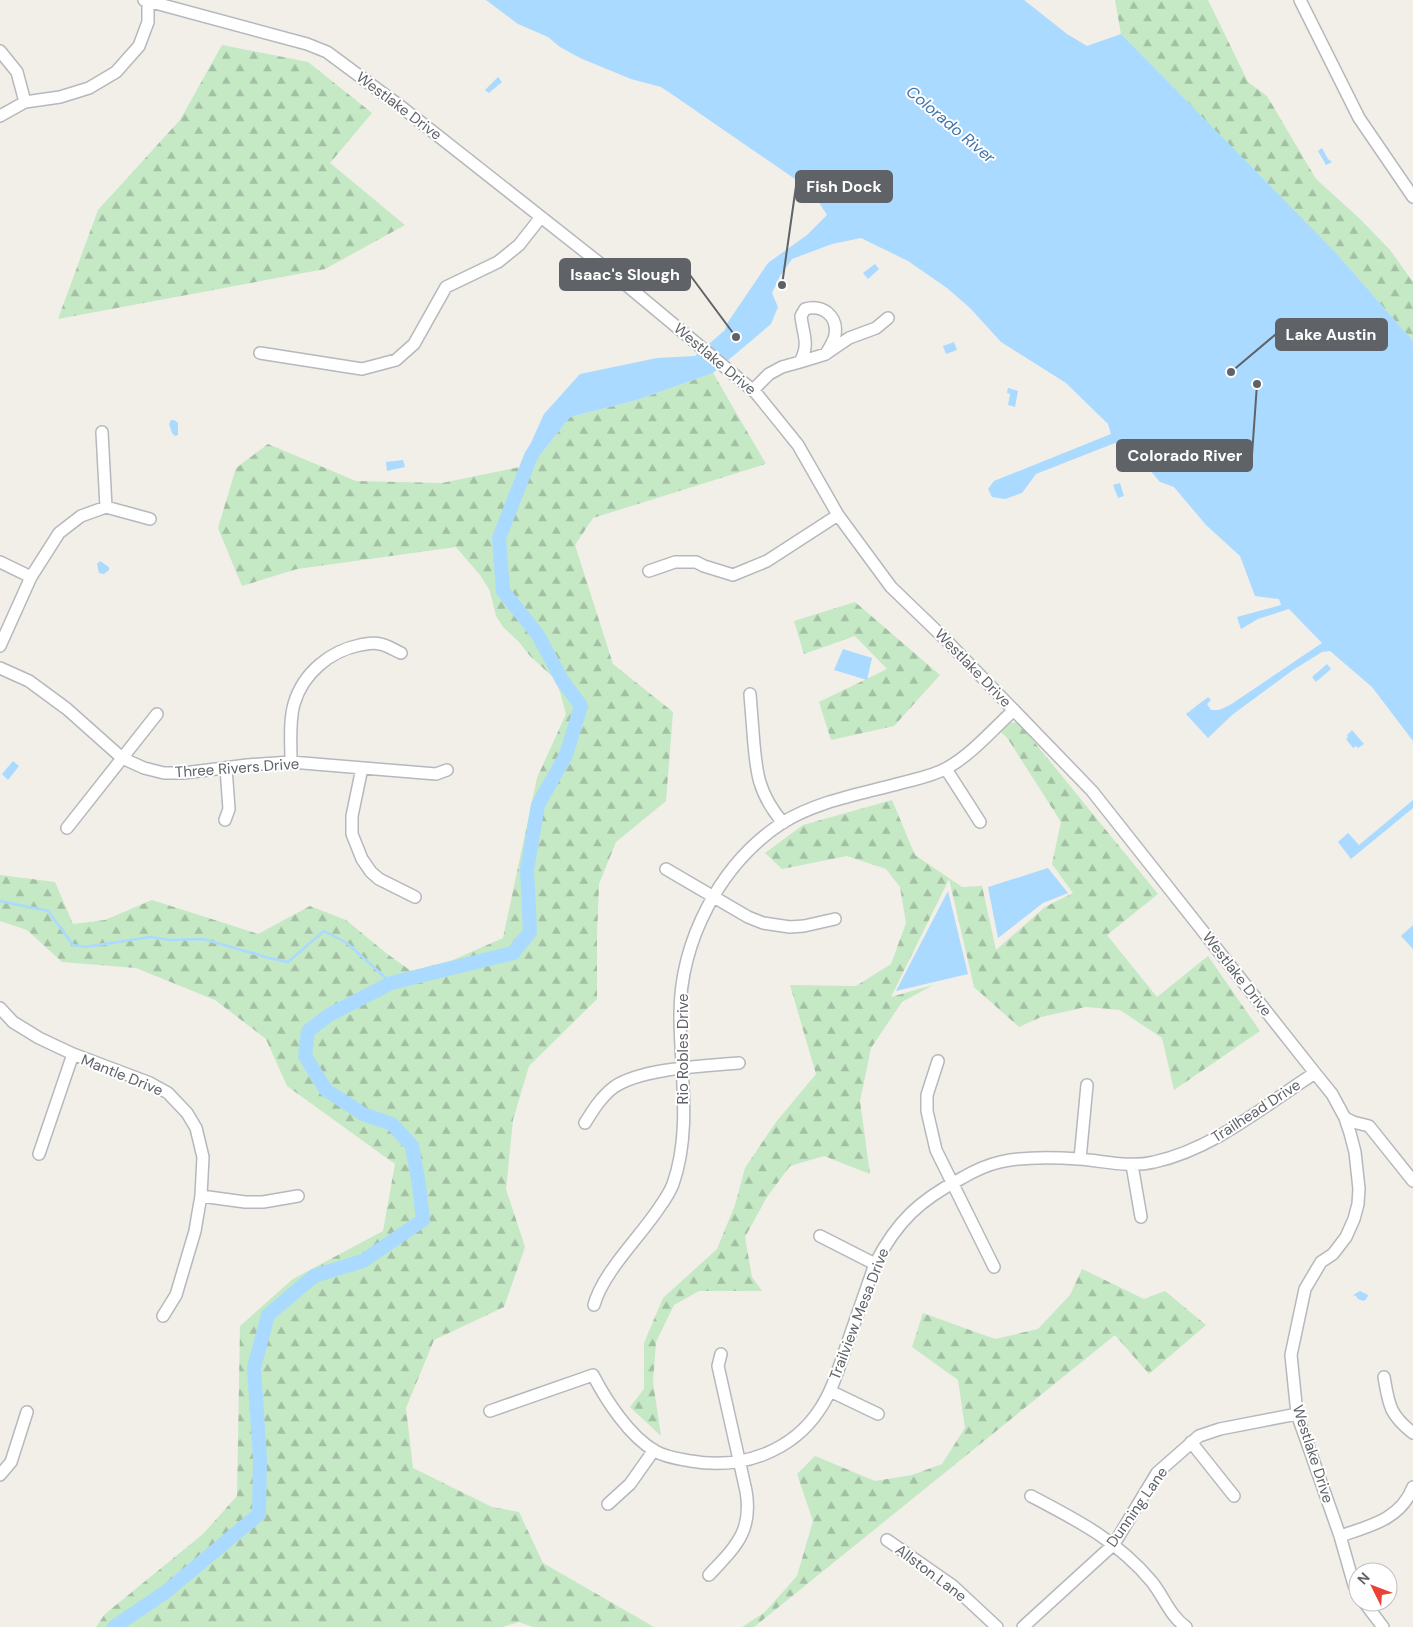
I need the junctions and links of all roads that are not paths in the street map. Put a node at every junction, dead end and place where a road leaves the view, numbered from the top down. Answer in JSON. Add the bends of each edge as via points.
{"nodes":[{"id":1,"x":146,"y":1,"type":"edge"},
{"id":2,"x":1305,"y":2,"type":"edge"},
{"id":3,"x":0,"y":51,"type":"edge"},
{"id":4,"x":25,"y":102,"type":"junction"},
{"id":5,"x":0,"y":116,"type":"edge"},
{"id":6,"x":1413,"y":197,"type":"edge"},
{"id":7,"x":541,"y":217,"type":"junction"},
{"id":8,"x":888,"y":318,"type":"dead end"},
{"id":9,"x":260,"y":353,"type":"dead end"},
{"id":10,"x":826,"y":354,"type":"junction"},
{"id":11,"x":800,"y":362,"type":"junction"},
{"id":12,"x":753,"y":390,"type":"junction"},
{"id":13,"x":102,"y":432,"type":"dead end"},
{"id":14,"x":106,"y":507,"type":"junction"},
{"id":15,"x":838,"y":515,"type":"junction"},
{"id":16,"x":150,"y":518,"type":"dead end"},
{"id":17,"x":0,"y":562,"type":"edge"},
{"id":18,"x":649,"y":571,"type":"dead end"},
{"id":19,"x":31,"y":577,"type":"junction"},
{"id":20,"x":0,"y":646,"type":"edge"},
{"id":21,"x":401,"y":653,"type":"dead end"},
{"id":22,"x":0,"y":668,"type":"edge"},
{"id":23,"x":750,"y":694,"type":"dead end"},
{"id":24,"x":1014,"y":710,"type":"junction"},
{"id":25,"x":157,"y":714,"type":"dead end"},
{"id":26,"x":122,"y":758,"type":"junction"},
{"id":27,"x":291,"y":762,"type":"junction"},
{"id":28,"x":226,"y":768,"type":"junction"},
{"id":29,"x":362,"y":768,"type":"junction"},
{"id":30,"x":946,"y":769,"type":"junction"},
{"id":31,"x":447,"y":770,"type":"dead end"},
{"id":32,"x":225,"y":820,"type":"dead end"},
{"id":33,"x":980,"y":822,"type":"dead end"},
{"id":34,"x":783,"y":823,"type":"junction"},
{"id":35,"x":67,"y":828,"type":"dead end"},
{"id":36,"x":666,"y":869,"type":"dead end"},
{"id":37,"x":415,"y":897,"type":"dead end"},
{"id":38,"x":713,"y":897,"type":"junction"},
{"id":39,"x":835,"y":919,"type":"dead end"},
{"id":40,"x":0,"y":1008,"type":"edge"},
{"id":41,"x":73,"y":1054,"type":"junction"},
{"id":42,"x":938,"y":1061,"type":"dead end"},
{"id":43,"x":739,"y":1063,"type":"dead end"},
{"id":44,"x":682,"y":1068,"type":"junction"},
{"id":45,"x":1315,"y":1073,"type":"junction"},
{"id":46,"x":1087,"y":1085,"type":"dead end"},
{"id":47,"x":1344,"y":1118,"type":"junction"},
{"id":48,"x":584,"y":1123,"type":"dead end"},
{"id":49,"x":1195,"y":1148,"type":"joint"},
{"id":50,"x":39,"y":1154,"type":"dead end"},
{"id":51,"x":1080,"y":1159,"type":"junction"},
{"id":52,"x":1132,"y":1165,"type":"junction"},
{"id":53,"x":1413,"y":1181,"type":"edge"},
{"id":54,"x":952,"y":1183,"type":"junction"},
{"id":55,"x":201,"y":1196,"type":"junction"},
{"id":56,"x":298,"y":1196,"type":"dead end"},
{"id":57,"x":1141,"y":1217,"type":"dead end"},
{"id":58,"x":820,"y":1236,"type":"dead end"},
{"id":59,"x":875,"y":1264,"type":"junction"},
{"id":60,"x":994,"y":1267,"type":"dead end"},
{"id":61,"x":594,"y":1305,"type":"dead end"},
{"id":62,"x":162,"y":1316,"type":"dead end"},
{"id":63,"x":721,"y":1354,"type":"dead end"},
{"id":64,"x":1384,"y":1377,"type":"dead end"},
{"id":65,"x":830,"y":1391,"type":"junction"},
{"id":66,"x":490,"y":1411,"type":"dead end"},
{"id":67,"x":27,"y":1412,"type":"dead end"},
{"id":68,"x":878,"y":1414,"type":"dead end"},
{"id":69,"x":1297,"y":1414,"type":"junction"},
{"id":70,"x":1413,"y":1433,"type":"edge"},
{"id":71,"x":1191,"y":1442,"type":"junction"},
{"id":72,"x":654,"y":1450,"type":"junction"},
{"id":73,"x":738,"y":1463,"type":"junction"},
{"id":74,"x":0,"y":1475,"type":"edge"},
{"id":75,"x":1413,"y":1486,"type":"edge"},
{"id":76,"x":1031,"y":1496,"type":"dead end"},
{"id":77,"x":1234,"y":1496,"type":"dead end"},
{"id":78,"x":608,"y":1504,"type":"dead end"},
{"id":79,"x":1340,"y":1536,"type":"junction"},
{"id":80,"x":887,"y":1540,"type":"dead end"},
{"id":81,"x":1114,"y":1544,"type":"junction"},
{"id":82,"x":1348,"y":1564,"type":"edge"},
{"id":83,"x":709,"y":1574,"type":"dead end"},
{"id":84,"x":1372,"y":1612,"type":"edge"},
{"id":85,"x":997,"y":1627,"type":"edge"},
{"id":86,"x":1024,"y":1627,"type":"edge"},
{"id":87,"x":1186,"y":1627,"type":"edge"},
{"id":88,"x":1383,"y":1627,"type":"edge"}],
"edges":[{"from":1,"to":4,"type":"street","via":[[148,22],[138,46],[116,72],[89,88],[60,97]]},
{"from":1,"to":7,"type":"street","name":"Westlake Drive","via":[[327,52]]},
{"from":2,"to":6,"type":"street","via":[[1359,118]]},
{"from":3,"to":4,"type":"street","via":[[17,72]]},
{"from":4,"to":5,"type":"street"},
{"from":7,"to":9,"type":"street","via":[[519,245],[498,262],[446,286],[414,344],[396,360],[362,370]]},
{"from":7,"to":12,"type":"street","name":"Westlake Drive"},
{"from":8,"to":10,"type":"street","via":[[876,328],[849,338]]},
{"from":10,"to":11,"type":"street"},
{"from":10,"to":11,"type":"street","via":[[835,335],[833,319],[813,306],[805,309],[801,316],[806,341]]},
{"from":11,"to":12,"type":"street","via":[[768,374]]},
{"from":12,"to":15,"type":"street","name":"Westlake Drive","via":[[798,445]]},
{"from":13,"to":14,"type":"street"},
{"from":14,"to":16,"type":"street"},
{"from":14,"to":19,"type":"street","via":[[81,516],[59,533]]},
{"from":15,"to":18,"type":"street","via":[[767,561],[733,575],[696,562],[675,562]]},
{"from":15,"to":24,"type":"street","name":"Westlake Drive","via":[[891,587]]},
{"from":17,"to":19,"type":"street"},
{"from":19,"to":20,"type":"street"},
{"from":21,"to":27,"type":"street","via":[[379,643],[351,647],[322,661],[305,682],[295,703],[291,718]]},
{"from":22,"to":26,"type":"street","name":"Three Rivers Drive","via":[[29,681],[67,709]]},
{"from":23,"to":34,"type":"street","via":[[758,778],[767,801]]},
{"from":24,"to":30,"type":"street","name":"Rio Robles Drive"},
{"from":24,"to":45,"type":"street","name":"Westlake Drive","via":[[1092,791]]},
{"from":25,"to":26,"type":"street"},
{"from":26,"to":28,"type":"street","name":"Three Rivers Drive","via":[[164,773]]},
{"from":26,"to":35,"type":"street"},
{"from":27,"to":28,"type":"street","name":"Three Rivers Drive"},
{"from":27,"to":29,"type":"street","name":"Three Rivers Drive"},
{"from":28,"to":32,"type":"street","via":[[229,809]]},
{"from":29,"to":31,"type":"street","name":"Three Rivers Drive","via":[[436,774]]},
{"from":29,"to":37,"type":"street","via":[[352,816],[352,834],[362,859],[379,879]]},
{"from":30,"to":33,"type":"street"},
{"from":30,"to":34,"type":"street","name":"Rio Robles Drive","via":[[831,802]]},
{"from":34,"to":38,"type":"street","name":"Rio Robles Drive","via":[[744,856]]},
{"from":36,"to":38,"type":"street"},
{"from":38,"to":39,"type":"street","via":[[748,917],[777,926],[804,926]]},
{"from":38,"to":44,"type":"street","name":"Rio Robles Drive","via":[[695,936],[684,976],[680,1013]]},
{"from":40,"to":41,"type":"street","name":"Mantle Drive","via":[[25,1031]]},
{"from":41,"to":50,"type":"street"},
{"from":41,"to":55,"type":"street","name":"Mantle Drive","via":[[150,1083],[175,1099],[196,1128],[200,1141],[203,1157]]},
{"from":42,"to":54,"type":"street","via":[[927,1096],[927,1111],[936,1150]]},
{"from":43,"to":44,"type":"street"},
{"from":44,"to":48,"type":"street","via":[[624,1082],[606,1094]]},
{"from":44,"to":61,"type":"street","name":"Rio Robles Drive","via":[[684,1121],[681,1157],[673,1186],[612,1270]]},
{"from":45,"to":47,"type":"street","name":"Westlake Drive","via":[[1332,1094]]},
{"from":45,"to":49,"type":"street","name":"Trailhead Drive","via":[[1218,1137]]},
{"from":46,"to":51,"type":"street"},
{"from":47,"to":53,"type":"street","via":[[1369,1126]]},
{"from":47,"to":69,"type":"street","name":"Westlake Drive","via":[[1355,1152],[1360,1189],[1358,1204],[1346,1237],[1333,1254],[1321,1262],[1305,1289],[1291,1355]]},
{"from":49,"to":52,"type":"street","name":"Trailview Mesa Drive","via":[[1154,1163]]},
{"from":51,"to":52,"type":"street","name":"Trailview Mesa Drive"},
{"from":51,"to":54,"type":"street","name":"Trailview Mesa Drive","via":[[1034,1158],[999,1162]]},
{"from":52,"to":57,"type":"street"},
{"from":54,"to":59,"type":"street","name":"Trailview Mesa Drive","via":[[906,1217],[892,1233]]},
{"from":54,"to":60,"type":"street"},
{"from":55,"to":56,"type":"street","via":[[245,1202]]},
{"from":55,"to":62,"type":"street","name":"Mantle Drive","via":[[195,1231],[176,1295]]},
{"from":58,"to":59,"type":"street"},
{"from":59,"to":65,"type":"street","name":"Trailview Mesa Drive"},
{"from":63,"to":73,"type":"street","via":[[718,1366]]},
{"from":64,"to":70,"type":"street","via":[[1389,1406],[1398,1420]]},
{"from":65,"to":68,"type":"street"},
{"from":65,"to":73,"type":"street","name":"Trailview Mesa Drive","via":[[819,1410],[788,1442]]},
{"from":66,"to":72,"type":"street","name":"Trailview Mesa Drive","via":[[593,1375],[624,1422]]},
{"from":67,"to":74,"type":"street","via":[[11,1462]]},
{"from":69,"to":71,"type":"street","name":"Dunning Lane","via":[[1220,1429]]},
{"from":69,"to":79,"type":"street","name":"Westlake Drive"},
{"from":71,"to":77,"type":"street"},
{"from":71,"to":81,"type":"street","name":"Dunning Lane","via":[[1157,1473]]},
{"from":72,"to":73,"type":"street","name":"Trailview Mesa Drive","via":[[701,1463]]},
{"from":72,"to":78,"type":"street","via":[[630,1484]]},
{"from":73,"to":83,"type":"street","via":[[747,1499],[745,1524],[734,1548]]},
{"from":75,"to":79,"type":"street","via":[[1396,1513]]},
{"from":76,"to":81,"type":"street"},
{"from":79,"to":82,"type":"street","name":"Westlake Drive"},
{"from":80,"to":85,"type":"street","name":"Allston Lane","via":[[953,1586]]},
{"from":81,"to":86,"type":"street","name":"Dunning Lane"},
{"from":81,"to":87,"type":"street","via":[[1152,1582],[1168,1610]]},
{"from":84,"to":88,"type":"street"}]}
